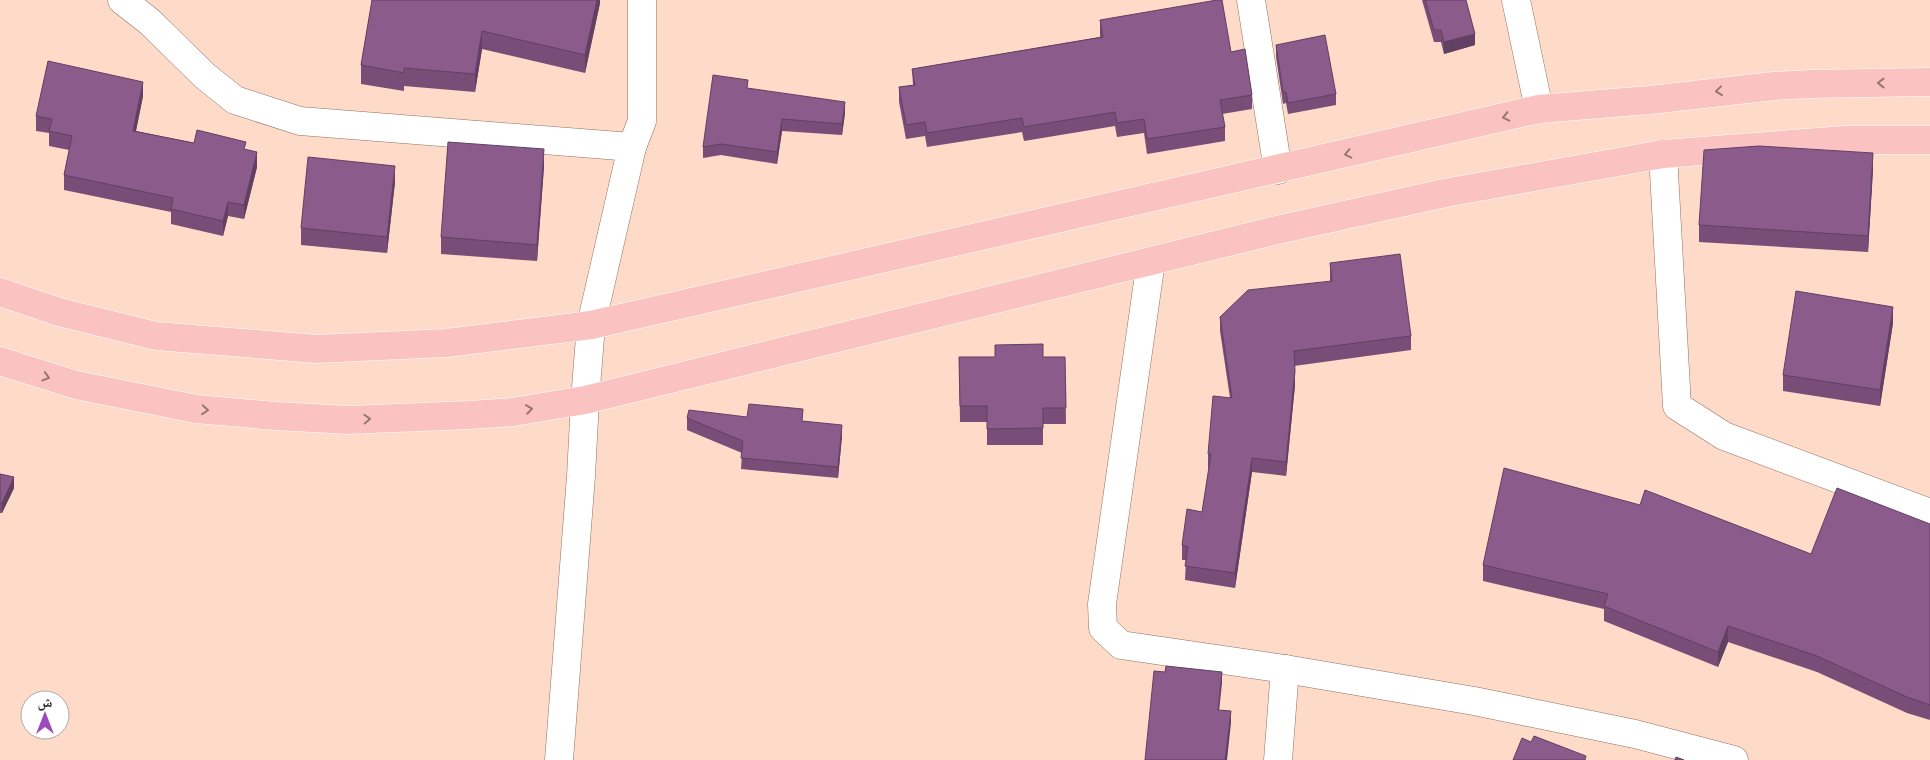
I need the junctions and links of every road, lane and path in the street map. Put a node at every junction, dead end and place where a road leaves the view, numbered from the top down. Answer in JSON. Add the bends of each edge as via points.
{"nodes":[{"id":1,"x":122,"y":0,"type":"edge"},
{"id":2,"x":642,"y":0,"type":"edge"},
{"id":3,"x":1251,"y":0,"type":"edge"},
{"id":4,"x":1516,"y":0,"type":"edge"},
{"id":5,"x":1930,"y":82,"type":"edge"},
{"id":6,"x":1539,"y":109,"type":"junction"},
{"id":7,"x":1930,"y":140,"type":"edge"},
{"id":8,"x":632,"y":147,"type":"junction"},
{"id":9,"x":1663,"y":154,"type":"junction"},
{"id":10,"x":1278,"y":170,"type":"junction"},
{"id":11,"x":1151,"y":261,"type":"junction"},
{"id":12,"x":0,"y":292,"type":"edge"},
{"id":13,"x":591,"y":326,"type":"junction"},
{"id":14,"x":0,"y":361,"type":"edge"},
{"id":15,"x":584,"y":400,"type":"junction"},
{"id":16,"x":1930,"y":513,"type":"edge"},
{"id":17,"x":1285,"y":669,"type":"junction"},
{"id":18,"x":559,"y":760,"type":"edge"},
{"id":19,"x":1278,"y":760,"type":"edge"},
{"id":20,"x":1734,"y":760,"type":"edge"}],
"edges":[{"from":1,"to":8,"type":"street","via":[[235,100],[300,121]]},
{"from":2,"to":8,"type":"street","via":[[642,121]]},
{"from":3,"to":10,"type":"street"},
{"from":4,"to":6,"type":"street"},
{"from":5,"to":6,"type":"main road","one_way":true,"via":[[1774,86]]},
{"from":6,"to":10,"type":"main road","one_way":true},
{"from":7,"to":9,"type":"main road","via":[[1845,140]]},
{"from":8,"to":13,"type":"street"},
{"from":9,"to":11,"type":"main road","via":[[1445,193]]},
{"from":9,"to":16,"type":"street","via":[[1677,406],[1724,436]]},
{"from":10,"to":13,"type":"main road"},
{"from":11,"to":15,"type":"main road"},
{"from":11,"to":17,"type":"street","via":[[1102,604],[1103,628],[1121,645]]},
{"from":12,"to":13,"type":"main road","via":[[59,312],[156,336],[317,349],[446,343]]},
{"from":13,"to":15,"type":"street"},
{"from":14,"to":15,"type":"main road","one_way":true,"via":[[76,385],[196,409],[276,416],[348,420],[469,415],[513,412]]},
{"from":15,"to":18,"type":"street","via":[[582,476]]},
{"from":17,"to":19,"type":"street"},
{"from":17,"to":20,"type":"street","via":[[1483,703],[1635,734]]}]}
